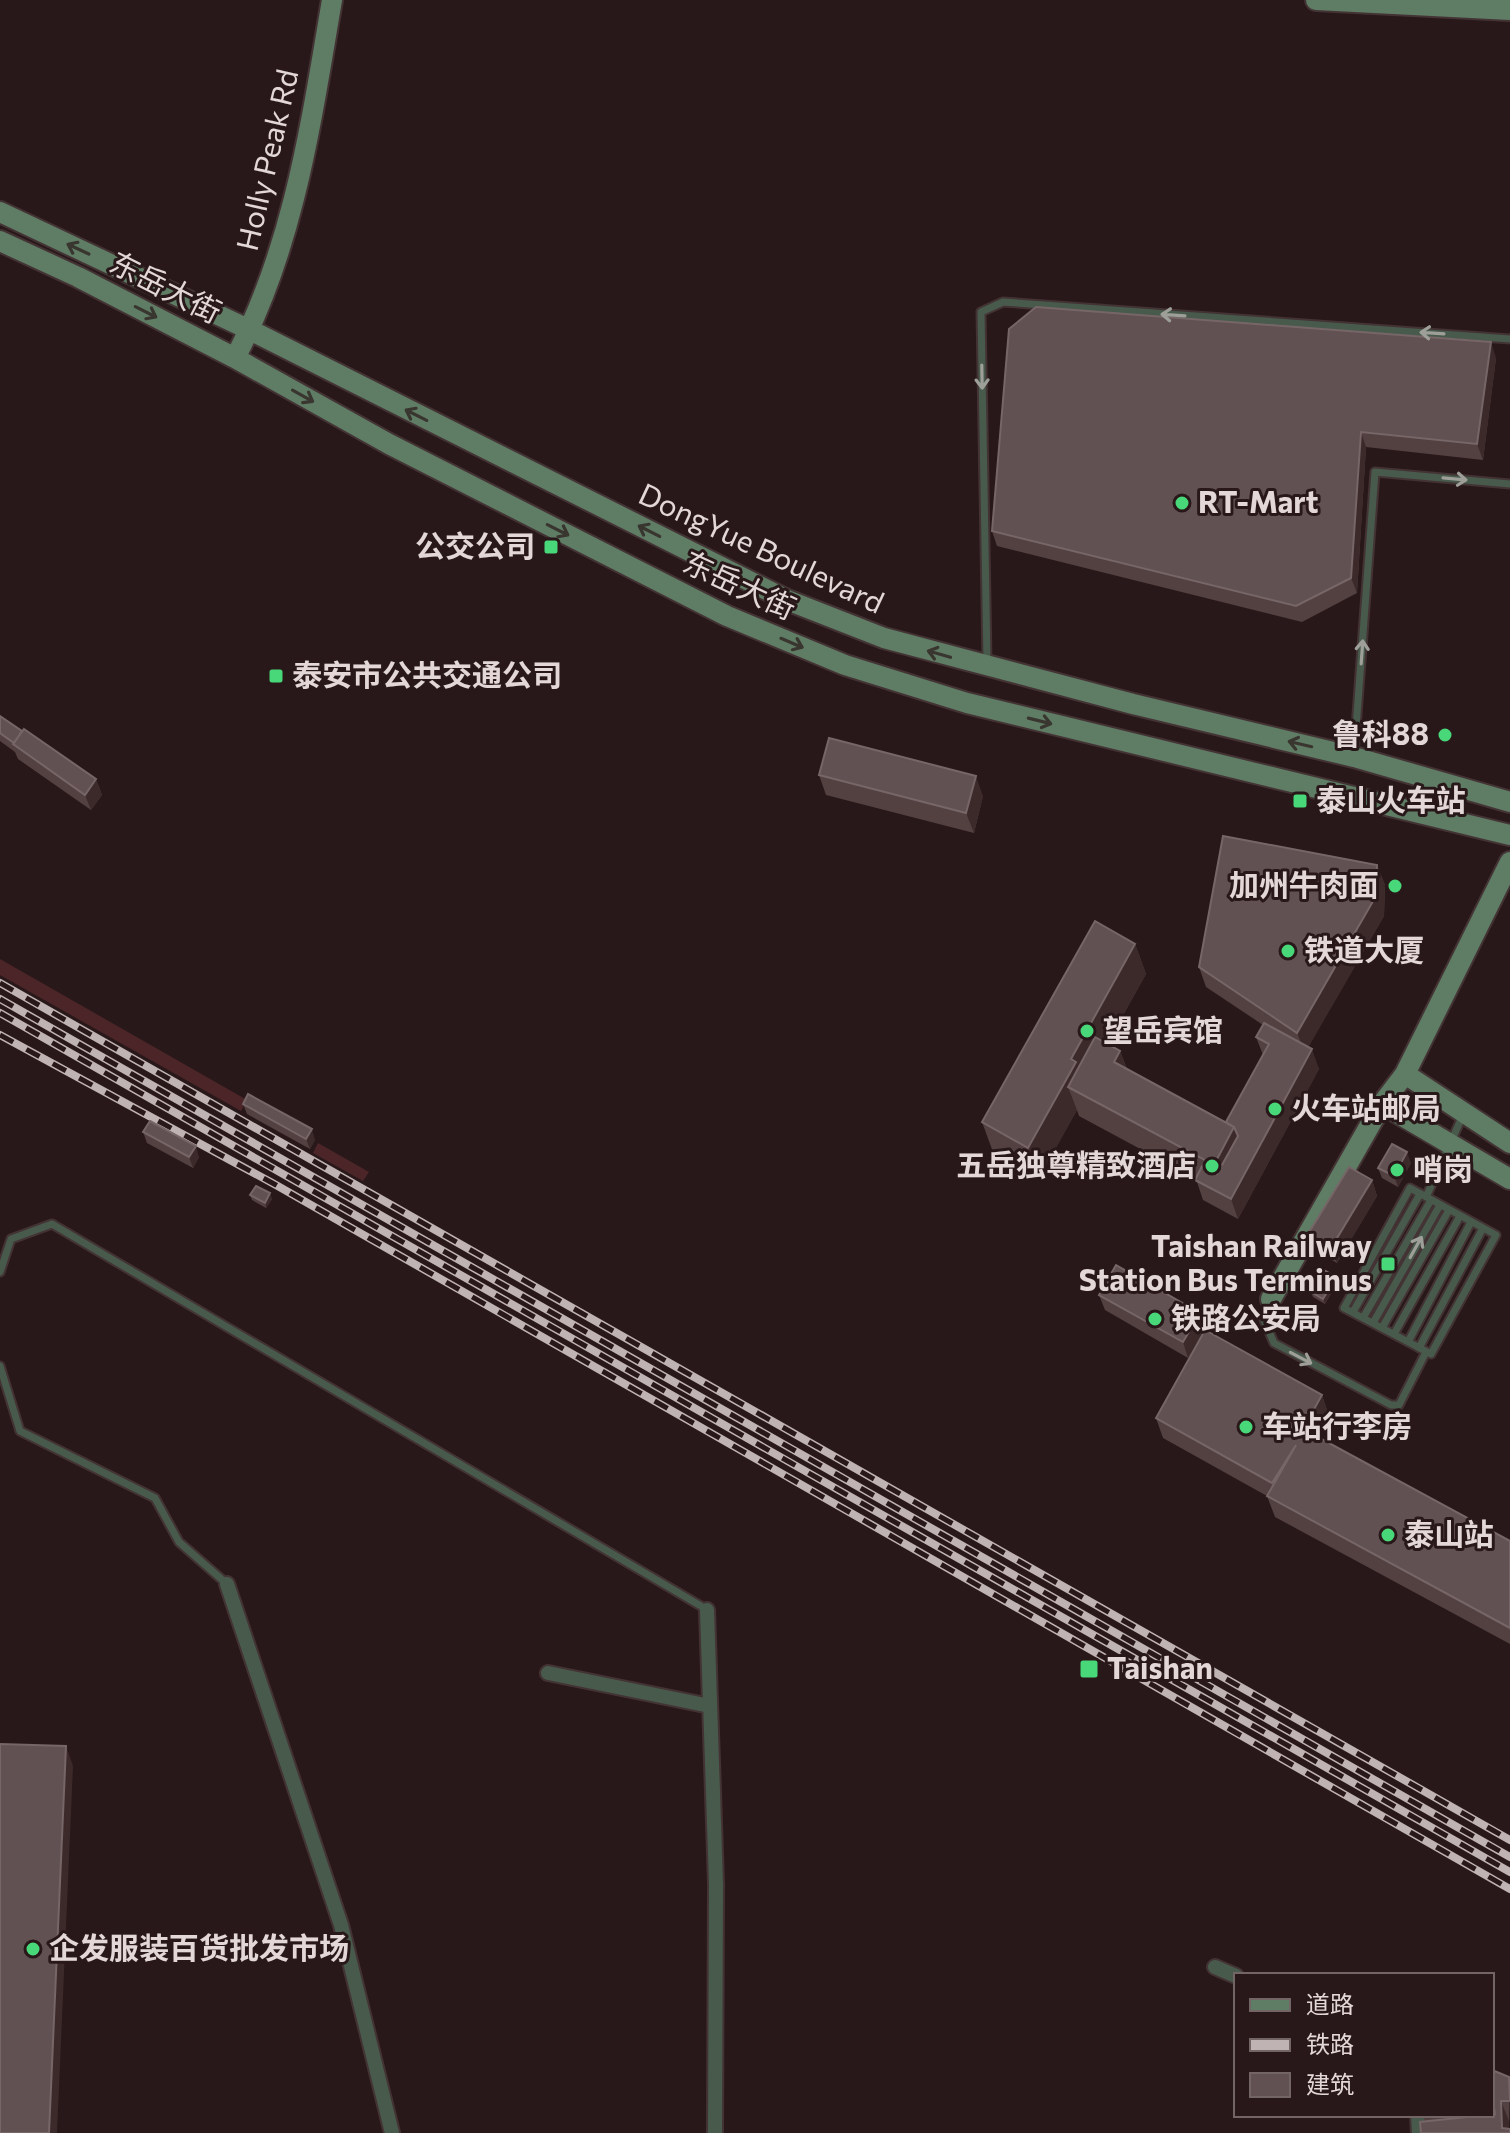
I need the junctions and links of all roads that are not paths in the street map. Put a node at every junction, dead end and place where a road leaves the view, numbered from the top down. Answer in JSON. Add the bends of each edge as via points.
{"nodes":[{"id":1,"x":332,"y":0,"type":"edge"},
{"id":2,"x":1316,"y":0,"type":"edge"},
{"id":3,"x":1327,"y":0,"type":"edge"},
{"id":4,"x":1510,"y":10,"type":"edge"},
{"id":5,"x":0,"y":212,"type":"edge"},
{"id":6,"x":0,"y":241,"type":"edge"},
{"id":7,"x":250,"y":330,"type":"junction"},
{"id":8,"x":1510,"y":339,"type":"edge"},
{"id":9,"x":235,"y":358,"type":"junction"},
{"id":10,"x":1510,"y":484,"type":"edge"},
{"id":11,"x":987,"y":667,"type":"junction"},
{"id":12,"x":1354,"y":757,"type":"junction"},
{"id":13,"x":1510,"y":802,"type":"edge"},
{"id":14,"x":1510,"y":835,"type":"edge"},
{"id":15,"x":1510,"y":862,"type":"edge"},
{"id":16,"x":1405,"y":1074,"type":"junction"},
{"id":17,"x":1382,"y":1104,"type":"junction"},
{"id":18,"x":1463,"y":1115,"type":"junction"},
{"id":19,"x":1510,"y":1143,"type":"edge"},
{"id":20,"x":1448,"y":1145,"type":"junction"},
{"id":21,"x":1510,"y":1179,"type":"edge"},
{"id":22,"x":1425,"y":1197,"type":"junction"},
{"id":23,"x":1440,"y":1205,"type":"junction"},
{"id":24,"x":1449,"y":1210,"type":"junction"},
{"id":25,"x":1460,"y":1216,"type":"junction"},
{"id":26,"x":1471,"y":1222,"type":"junction"},
{"id":27,"x":1483,"y":1228,"type":"junction"},
{"id":28,"x":0,"y":1272,"type":"edge"},
{"id":29,"x":1271,"y":1299,"type":"joint"},
{"id":30,"x":1363,"y":1318,"type":"junction"},
{"id":31,"x":1373,"y":1323,"type":"junction"},
{"id":32,"x":1382,"y":1328,"type":"junction"},
{"id":33,"x":1394,"y":1334,"type":"junction"},
{"id":34,"x":1408,"y":1342,"type":"junction"},
{"id":35,"x":1422,"y":1350,"type":"junction"},
{"id":36,"x":0,"y":1366,"type":"edge"},
{"id":37,"x":227,"y":1584,"type":"joint"},
{"id":38,"x":707,"y":1610,"type":"joint"},
{"id":39,"x":548,"y":1673,"type":"dead end"},
{"id":40,"x":710,"y":1706,"type":"junction"},
{"id":41,"x":1215,"y":1967,"type":"dead end"},
{"id":42,"x":1234,"y":1975,"type":"edge"},
{"id":43,"x":392,"y":2133,"type":"edge"},
{"id":44,"x":715,"y":2133,"type":"edge"}],
"edges":[{"from":1,"to":7,"type":"main road","name":"Holly Peak Rd","via":[[292,214]]},
{"from":2,"to":3,"type":"main road"},
{"from":3,"to":4,"type":"main road"},
{"from":7,"to":5,"type":"main road","name":"DongYue Boulevard","one_way":true},
{"from":6,"to":9,"type":"main road","name":"东岳大街","one_way":true},
{"from":7,"to":9,"type":"main road","name":"Holly Peak Rd"},
{"from":11,"to":7,"type":"main road","name":"DongYue Boulevard","one_way":true,"via":[[884,638],[787,600]]},
{"from":8,"to":11,"type":"lane","one_way":true,"via":[[1003,302],[981,312]]},
{"from":9,"to":14,"type":"main road","name":"东岳大街","one_way":true,"via":[[389,444],[727,616],[845,665],[967,703]]},
{"from":12,"to":10,"type":"lane","one_way":true,"via":[[1375,472]]},
{"from":12,"to":11,"type":"main road","name":"DongYue Boulevard","one_way":true},
{"from":12,"to":13,"type":"main road","name":"DongYue Boulevard"},
{"from":15,"to":16,"type":"main road"},
{"from":16,"to":17,"type":"main road"},
{"from":16,"to":18,"type":"main road"},
{"from":17,"to":20,"type":"main road"},
{"from":17,"to":29,"type":"main road"},
{"from":18,"to":19,"type":"main road"},
{"from":18,"to":20,"type":"lane"},
{"from":20,"to":21,"type":"main road"},
{"from":20,"to":22,"type":"lane"},
{"from":22,"to":23,"type":"lane"},
{"from":22,"to":30,"type":"lane"},
{"from":22,"to":30,"type":"lane","via":[[1410,1188],[1344,1308]]},
{"from":23,"to":24,"type":"lane"},
{"from":31,"to":23,"type":"lane","one_way":true},
{"from":24,"to":25,"type":"lane"},
{"from":24,"to":32,"type":"lane"},
{"from":25,"to":26,"type":"lane"},
{"from":25,"to":33,"type":"lane"},
{"from":26,"to":27,"type":"lane"},
{"from":26,"to":34,"type":"lane"},
{"from":27,"to":35,"type":"lane"},
{"from":27,"to":35,"type":"lane","via":[[1496,1235],[1431,1354]]},
{"from":28,"to":38,"type":"lane","via":[[11,1239],[52,1224]]},
{"from":29,"to":35,"type":"lane","one_way":true,"via":[[1264,1320],[1274,1343],[1391,1405],[1399,1405]]},
{"from":30,"to":31,"type":"lane"},
{"from":31,"to":32,"type":"lane"},
{"from":32,"to":33,"type":"lane"},
{"from":33,"to":34,"type":"lane"},
{"from":34,"to":35,"type":"lane"},
{"from":36,"to":37,"type":"lane","via":[[20,1431],[155,1498],[179,1542]]},
{"from":37,"to":43,"type":"street","via":[[341,1925]]},
{"from":38,"to":40,"type":"street"},
{"from":39,"to":40,"type":"street"},
{"from":40,"to":44,"type":"street"},
{"from":41,"to":42,"type":"street"}]}
